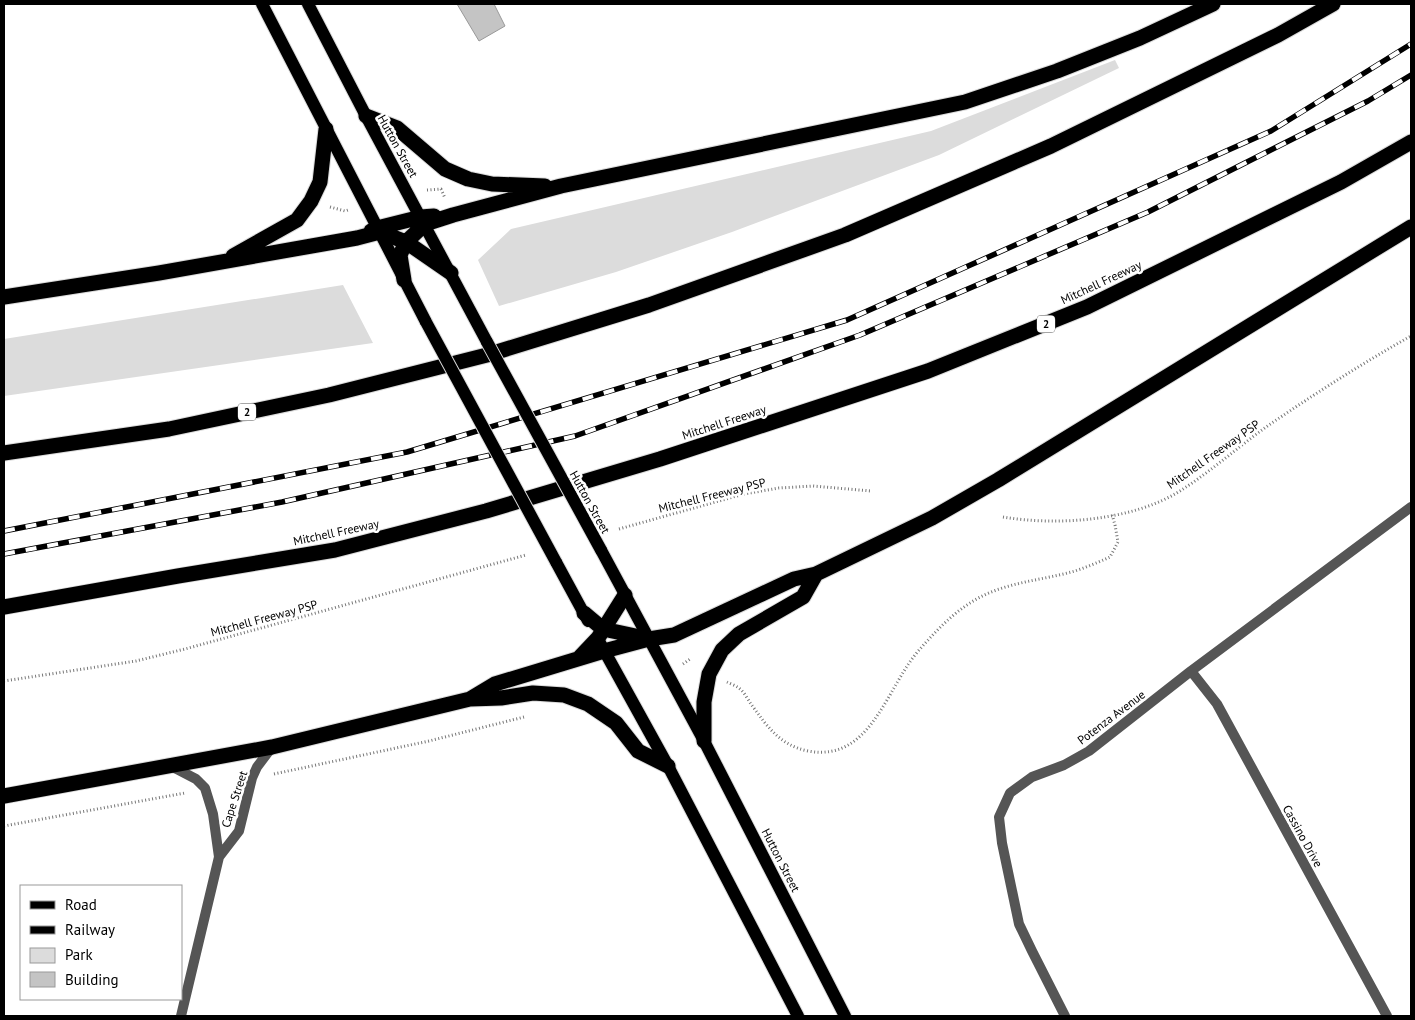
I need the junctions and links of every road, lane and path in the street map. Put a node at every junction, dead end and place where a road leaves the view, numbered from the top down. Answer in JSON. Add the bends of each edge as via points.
{"nodes":[{"id":1,"x":262,"y":4,"type":"edge"},
{"id":2,"x":308,"y":4,"type":"edge"},
{"id":3,"x":1213,"y":4,"type":"edge"},
{"id":4,"x":1334,"y":4,"type":"edge"},
{"id":5,"x":366,"y":116,"type":"junction"},
{"id":6,"x":326,"y":129,"type":"junction"},
{"id":7,"x":1411,"y":142,"type":"edge"},
{"id":8,"x":561,"y":186,"type":"junction"},
{"id":9,"x":426,"y":190,"type":"dead end"},
{"id":10,"x":322,"y":206,"type":"dead end"},
{"id":11,"x":450,"y":209,"type":"junction"},
{"id":12,"x":345,"y":211,"type":"dead end"},
{"id":13,"x":423,"y":221,"type":"junction"},
{"id":14,"x":1411,"y":227,"type":"edge"},
{"id":15,"x":379,"y":230,"type":"junction"},
{"id":16,"x":406,"y":242,"type":"junction"},
{"id":17,"x":223,"y":262,"type":"junction"},
{"id":18,"x":451,"y":273,"type":"junction"},
{"id":19,"x":404,"y":280,"type":"junction"},
{"id":20,"x":4,"y":297,"type":"edge"},
{"id":21,"x":1411,"y":336,"type":"edge"},
{"id":22,"x":4,"y":453,"type":"edge"},
{"id":23,"x":871,"y":492,"type":"dead end"},
{"id":24,"x":1411,"y":507,"type":"edge"},
{"id":25,"x":1112,"y":514,"type":"junction"},
{"id":26,"x":1003,"y":517,"type":"dead end"},
{"id":27,"x":619,"y":529,"type":"dead end"},
{"id":28,"x":526,"y":555,"type":"dead end"},
{"id":29,"x":816,"y":574,"type":"junction"},
{"id":30,"x":625,"y":595,"type":"junction"},
{"id":31,"x":4,"y":607,"type":"edge"},
{"id":32,"x":584,"y":612,"type":"joint"},
{"id":33,"x":602,"y":639,"type":"junction"},
{"id":34,"x":649,"y":639,"type":"junction"},
{"id":35,"x":687,"y":654,"type":"dead end"},
{"id":36,"x":683,"y":664,"type":"dead end"},
{"id":37,"x":1191,"y":671,"type":"junction"},
{"id":38,"x":723,"y":680,"type":"dead end"},
{"id":39,"x":4,"y":681,"type":"edge"},
{"id":40,"x":470,"y":699,"type":"junction"},
{"id":41,"x":531,"y":716,"type":"dead end"},
{"id":42,"x":704,"y":741,"type":"junction"},
{"id":43,"x":272,"y":747,"type":"junction"},
{"id":44,"x":171,"y":766,"type":"junction"},
{"id":45,"x":668,"y":766,"type":"junction"},
{"id":46,"x":252,"y":778,"type":"junction"},
{"id":47,"x":204,"y":788,"type":"junction"},
{"id":48,"x":4,"y":796,"type":"edge"},
{"id":49,"x":4,"y":826,"type":"edge"},
{"id":50,"x":219,"y":857,"type":"junction"},
{"id":51,"x":1385,"y":1015,"type":"edge"},
{"id":52,"x":181,"y":1016,"type":"edge"},
{"id":53,"x":798,"y":1016,"type":"edge"},
{"id":54,"x":845,"y":1016,"type":"edge"},
{"id":55,"x":1065,"y":1016,"type":"edge"}],
"edges":[{"from":1,"to":6,"type":"main road"},
{"from":2,"to":5,"type":"main road","name":"Hutton Street"},
{"from":3,"to":8,"type":"highway","via":[[1057,71],[965,102]]},
{"from":4,"to":22,"type":"highway","number":"2","via":[[1278,36],[1051,146],[846,235],[649,305],[487,354],[329,394],[170,429]]},
{"from":5,"to":8,"type":"highway","via":[[397,128],[445,169],[468,179],[492,184]]},
{"from":5,"to":13,"type":"main road","name":"Hutton Street"},
{"from":6,"to":15,"type":"main road"},
{"from":6,"to":17,"type":"highway","via":[[320,182],[311,202],[297,220]]},
{"from":7,"to":31,"type":"highway","name":"Mitchell Freeway","number":"2","via":[[1341,182],[1087,308],[928,371],[660,459],[486,511],[344,548]]},
{"from":8,"to":11,"type":"highway"},
{"from":9,"to":11,"type":"path","via":[[441,189]]},
{"from":10,"to":12,"type":"path"},
{"from":11,"to":13,"type":"highway"},
{"from":13,"to":15,"type":"highway"},
{"from":13,"to":16,"type":"highway"},
{"from":13,"to":18,"type":"main road","name":"Hutton Street"},
{"from":14,"to":29,"type":"highway","via":[[998,480],[932,518]]},
{"from":15,"to":16,"type":"highway"},
{"from":15,"to":17,"type":"highway","via":[[357,238]]},
{"from":15,"to":19,"type":"main road"},
{"from":16,"to":18,"type":"highway"},
{"from":16,"to":19,"type":"highway","via":[[400,255]]},
{"from":17,"to":20,"type":"highway"},
{"from":18,"to":30,"type":"main road","name":"Hutton Street","bridge":true},
{"from":19,"to":32,"type":"main road","bridge":true},
{"from":21,"to":25,"type":"path","name":"Mitchell Freeway PSP","via":[[1332,382],[1180,491],[1137,510]]},
{"from":23,"to":27,"type":"path","name":"Mitchell Freeway PSP","via":[[814,486],[779,488],[744,494]]},
{"from":24,"to":37,"type":"street","name":"Potenza Avenue"},
{"from":25,"to":26,"type":"path","name":"Mitchell Freeway PSP","via":[[1058,522]]},
{"from":25,"to":38,"type":"path","via":[[1118,542],[1110,557],[1075,570],[1007,586],[971,602],[912,658],[870,727],[856,741],[824,752],[808,751],[789,744],[772,734],[740,689]]},
{"from":28,"to":39,"type":"path","name":"Mitchell Freeway PSP","via":[[136,661]]},
{"from":29,"to":34,"type":"highway","via":[[794,579],[674,635]]},
{"from":29,"to":42,"type":"highway","via":[[803,597],[739,634],[722,650],[709,674],[704,702]]},
{"from":30,"to":33,"type":"highway"},
{"from":30,"to":34,"type":"main road","name":"Hutton Street"},
{"from":32,"to":33,"type":"highway"},
{"from":33,"to":34,"type":"highway"},
{"from":33,"to":34,"type":"highway"},
{"from":33,"to":40,"type":"highway","via":[[579,658],[495,684]]},
{"from":33,"to":45,"type":"main road"},
{"from":34,"to":42,"type":"main road","name":"Hutton Street"},
{"from":35,"to":36,"type":"path","via":[[690,659]]},
{"from":37,"to":51,"type":"street","name":"Cassino Drive","via":[[1217,704]]},
{"from":37,"to":55,"type":"street","name":"Potenza Avenue","via":[[1089,751],[1032,777],[1010,793],[999,817],[1019,924]]},
{"from":40,"to":43,"type":"highway"},
{"from":40,"to":45,"type":"highway","via":[[564,695],[588,704],[616,723],[638,751]]},
{"from":41,"to":46,"type":"path"},
{"from":42,"to":54,"type":"main road","name":"Hutton Street"},
{"from":43,"to":44,"type":"highway"},
{"from":43,"to":46,"type":"street","name":"Cape Street"},
{"from":44,"to":47,"type":"street","via":[[196,779]]},
{"from":44,"to":48,"type":"highway"},
{"from":45,"to":53,"type":"main road"},
{"from":46,"to":50,"type":"street","name":"Cape Street","via":[[239,831]]},
{"from":47,"to":49,"type":"path","via":[[171,797]]},
{"from":47,"to":50,"type":"street","name":"Cape Street","via":[[213,814]]},
{"from":50,"to":52,"type":"street","name":"Cape Street"}]}
